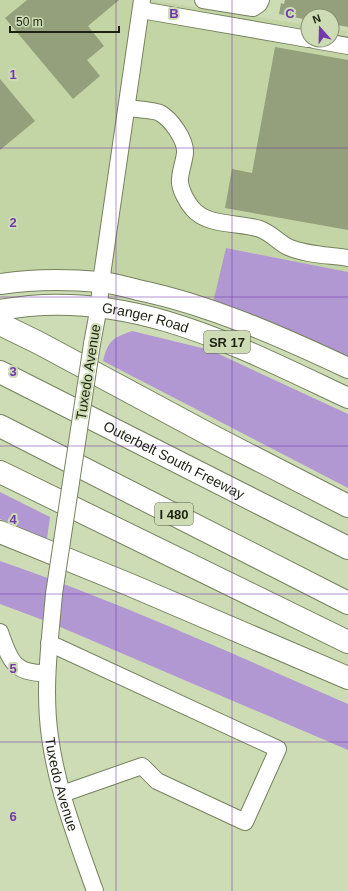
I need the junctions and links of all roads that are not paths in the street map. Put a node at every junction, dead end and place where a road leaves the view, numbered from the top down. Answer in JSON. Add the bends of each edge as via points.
{"nodes":[{"id":1,"x":203,"y":0,"type":"edge"},
{"id":2,"x":261,"y":0,"type":"edge"},
{"id":3,"x":141,"y":5,"type":"edge"},
{"id":4,"x":300,"y":37,"type":"edge"},
{"id":5,"x":127,"y":108,"type":"junction"},
{"id":6,"x":348,"y":258,"type":"edge"},
{"id":7,"x":101,"y":282,"type":"junction"},
{"id":8,"x":0,"y":284,"type":"edge"},
{"id":9,"x":99,"y":306,"type":"junction"},
{"id":10,"x":1,"y":315,"type":"edge"},
{"id":11,"x":348,"y":368,"type":"edge"},
{"id":12,"x":0,"y":372,"type":"edge"},
{"id":13,"x":348,"y":398,"type":"edge"},
{"id":14,"x":0,"y":426,"type":"edge"},
{"id":15,"x":0,"y":472,"type":"edge"},
{"id":16,"x":348,"y":506,"type":"edge"},
{"id":17,"x":0,"y":532,"type":"edge"},
{"id":18,"x":348,"y":548,"type":"edge"},
{"id":19,"x":348,"y":603,"type":"edge"},
{"id":20,"x":0,"y":632,"type":"edge"},
{"id":21,"x":348,"y":642,"type":"edge"},
{"id":22,"x":49,"y":643,"type":"junction"},
{"id":23,"x":47,"y":673,"type":"junction"},
{"id":24,"x":348,"y":678,"type":"edge"},
{"id":25,"x":62,"y":794,"type":"junction"},
{"id":26,"x":95,"y":891,"type":"edge"}],
"edges":[{"from":1,"to":2,"type":"street","via":[[253,8]]},
{"from":3,"to":4,"type":"street"},
{"from":3,"to":5,"type":"street","name":"Tuxedo Avenue"},
{"from":5,"to":6,"type":"street","via":[[160,113],[181,136],[185,151],[180,184],[192,209],[202,216],[219,222],[259,228],[298,251]]},
{"from":5,"to":7,"type":"street","name":"Tuxedo Avenue"},
{"from":7,"to":8,"type":"main road","name":"Granger Road","number":"SR 17","via":[[44,280]]},
{"from":7,"to":9,"type":"street","name":"Tuxedo Avenue"},
{"from":7,"to":11,"type":"main road","name":"Granger Road","number":"SR 17","via":[[159,294],[211,311]]},
{"from":9,"to":10,"type":"main road","name":"Granger Road","number":"SR 17","via":[[51,305]]},
{"from":9,"to":13,"type":"main road","name":"Granger Road","number":"SR 17","via":[[155,318],[215,337]]},
{"from":9,"to":22,"type":"street","name":"Tuxedo Avenue","bridge":true,"via":[[54,594]]},
{"from":10,"to":16,"type":"highway","via":[[39,343]]},
{"from":12,"to":18,"type":"highway","name":"Outerbelt South Freeway"},
{"from":14,"to":19,"type":"highway","number":"I 480"},
{"from":15,"to":21,"type":"highway"},
{"from":17,"to":24,"type":"highway"},
{"from":20,"to":23,"type":"street","via":[[13,663],[24,671]]},
{"from":22,"to":23,"type":"street","name":"Tuxedo Avenue"},
{"from":22,"to":25,"type":"street","via":[[278,749],[245,822],[157,781],[142,766]]},
{"from":23,"to":25,"type":"street","name":"Tuxedo Avenue","via":[[50,736]]},
{"from":25,"to":26,"type":"street","name":"Tuxedo Avenue"}]}
